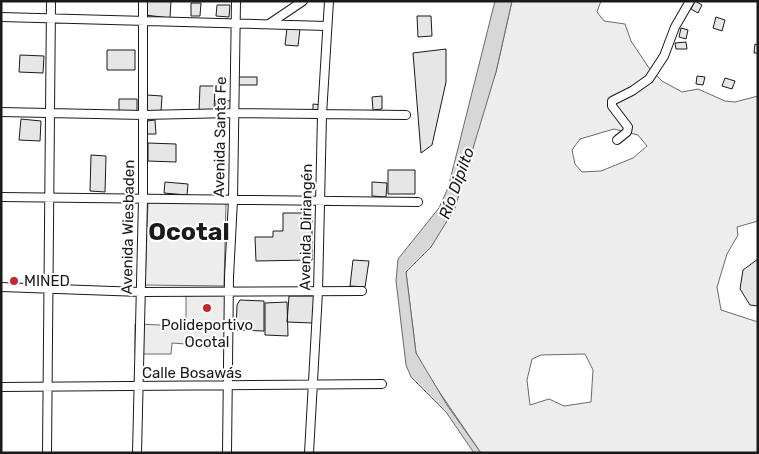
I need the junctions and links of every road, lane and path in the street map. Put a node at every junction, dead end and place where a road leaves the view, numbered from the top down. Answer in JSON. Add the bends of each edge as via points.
{"nodes":[{"id":1,"x":51,"y":1,"type":"edge"},
{"id":2,"x":143,"y":1,"type":"edge"},
{"id":3,"x":236,"y":1,"type":"edge"},
{"id":4,"x":303,"y":1,"type":"edge"},
{"id":5,"x":329,"y":1,"type":"edge"},
{"id":6,"x":690,"y":1,"type":"edge"},
{"id":7,"x":1,"y":17,"type":"edge"},
{"id":8,"x":51,"y":19,"type":"junction"},
{"id":9,"x":142,"y":21,"type":"junction"},
{"id":10,"x":235,"y":23,"type":"junction"},
{"id":11,"x":269,"y":24,"type":"junction"},
{"id":12,"x":327,"y":26,"type":"junction"},
{"id":13,"x":1,"y":112,"type":"edge"},
{"id":14,"x":233,"y":113,"type":"junction"},
{"id":15,"x":50,"y":114,"type":"junction"},
{"id":16,"x":143,"y":115,"type":"junction"},
{"id":17,"x":322,"y":115,"type":"junction"},
{"id":18,"x":406,"y":115,"type":"dead end"},
{"id":19,"x":617,"y":140,"type":"dead end"},
{"id":20,"x":1,"y":196,"type":"edge"},
{"id":21,"x":49,"y":198,"type":"junction"},
{"id":22,"x":143,"y":199,"type":"junction"},
{"id":23,"x":233,"y":200,"type":"junction"},
{"id":24,"x":319,"y":200,"type":"junction"},
{"id":25,"x":418,"y":202,"type":"dead end"},
{"id":26,"x":1,"y":287,"type":"edge"},
{"id":27,"x":49,"y":288,"type":"junction"},
{"id":28,"x":362,"y":290,"type":"dead end"},
{"id":29,"x":228,"y":291,"type":"junction"},
{"id":30,"x":141,"y":292,"type":"junction"},
{"id":31,"x":318,"y":292,"type":"junction"},
{"id":32,"x":312,"y":384,"type":"junction"},
{"id":33,"x":382,"y":384,"type":"dead end"},
{"id":34,"x":138,"y":387,"type":"junction"},
{"id":35,"x":227,"y":387,"type":"junction"},
{"id":36,"x":1,"y":388,"type":"edge"},
{"id":37,"x":49,"y":388,"type":"junction"},
{"id":38,"x":47,"y":453,"type":"edge"},
{"id":39,"x":137,"y":453,"type":"edge"},
{"id":40,"x":227,"y":453,"type":"edge"},
{"id":41,"x":309,"y":453,"type":"edge"}],
"edges":[{"from":1,"to":8,"type":"street"},
{"from":2,"to":9,"type":"street","name":"Avenida Wiesbaden"},
{"from":3,"to":10,"type":"street","name":"Avenida Santa Fe"},
{"from":4,"to":11,"type":"street"},
{"from":5,"to":12,"type":"street","name":"Avenida Diriangén"},
{"from":6,"to":19,"type":"street","via":[[674,27],[664,56],[649,79],[612,101],[612,106],[628,127]]},
{"from":7,"to":8,"type":"street"},
{"from":8,"to":9,"type":"street"},
{"from":8,"to":15,"type":"street"},
{"from":9,"to":10,"type":"street"},
{"from":9,"to":16,"type":"street","name":"Avenida Wiesbaden"},
{"from":10,"to":11,"type":"street"},
{"from":10,"to":14,"type":"street","name":"Avenida Santa Fe"},
{"from":11,"to":12,"type":"street"},
{"from":12,"to":17,"type":"street","name":"Avenida Diriangén"},
{"from":13,"to":15,"type":"street"},
{"from":14,"to":16,"type":"street"},
{"from":14,"to":17,"type":"street"},
{"from":14,"to":23,"type":"street","name":"Avenida Santa Fe"},
{"from":15,"to":16,"type":"street"},
{"from":15,"to":21,"type":"street"},
{"from":16,"to":22,"type":"street","name":"Avenida Wiesbaden"},
{"from":17,"to":18,"type":"street"},
{"from":17,"to":24,"type":"street","name":"Avenida Diriangén"},
{"from":20,"to":21,"type":"street"},
{"from":21,"to":22,"type":"street"},
{"from":21,"to":27,"type":"street"},
{"from":22,"to":23,"type":"street"},
{"from":22,"to":30,"type":"street","name":"Avenida Wiesbaden"},
{"from":23,"to":24,"type":"street"},
{"from":23,"to":29,"type":"street","name":"Avenida Santa Fe"},
{"from":24,"to":25,"type":"street"},
{"from":24,"to":31,"type":"street","name":"Avenida Diriangén"},
{"from":26,"to":27,"type":"street"},
{"from":27,"to":30,"type":"street"},
{"from":27,"to":37,"type":"street"},
{"from":28,"to":31,"type":"street"},
{"from":29,"to":30,"type":"street"},
{"from":29,"to":31,"type":"street"},
{"from":29,"to":35,"type":"street","name":"Avenida Santa Fe"},
{"from":30,"to":34,"type":"street","name":"Avenida Wiesbaden"},
{"from":31,"to":32,"type":"street","name":"Avenida Diriangén"},
{"from":32,"to":33,"type":"street","name":"Calle Bosawás"},
{"from":32,"to":35,"type":"street","name":"Calle Bosawás"},
{"from":32,"to":41,"type":"street","name":"Avenida Diriangén"},
{"from":34,"to":35,"type":"street","name":"Calle Bosawás"},
{"from":34,"to":37,"type":"street","name":"Calle Bosawás"},
{"from":34,"to":39,"type":"street","name":"Avenida Wiesbaden"},
{"from":35,"to":40,"type":"street","name":"Avenida Santa Fe"},
{"from":36,"to":37,"type":"street","name":"Calle Bosawás"},
{"from":37,"to":38,"type":"street"}]}
